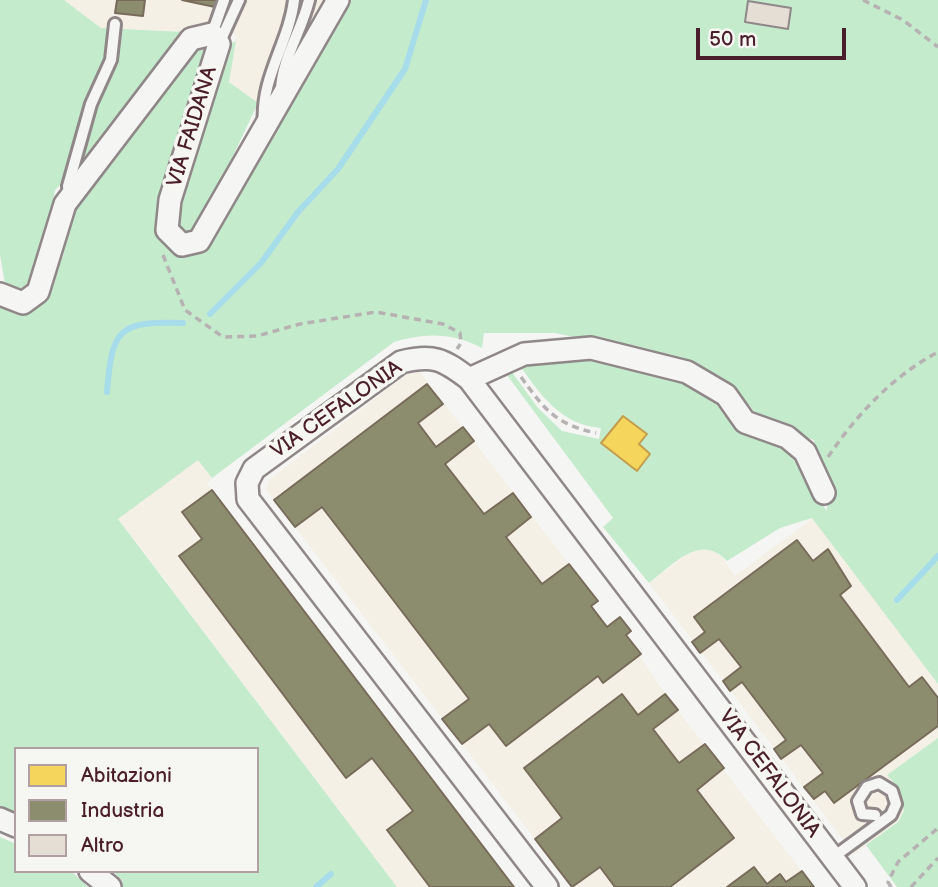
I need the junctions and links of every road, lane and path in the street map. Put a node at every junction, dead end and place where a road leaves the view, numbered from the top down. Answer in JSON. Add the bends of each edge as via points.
{"nodes":[{"id":1,"x":224,"y":0,"type":"edge"},
{"id":2,"x":239,"y":0,"type":"edge"},
{"id":3,"x":294,"y":0,"type":"edge"},
{"id":4,"x":309,"y":0,"type":"edge"},
{"id":5,"x":338,"y":0,"type":"edge"},
{"id":6,"x":863,"y":0,"type":"edge"},
{"id":7,"x":115,"y":24,"type":"dead end"},
{"id":8,"x":215,"y":39,"type":"junction"},
{"id":9,"x":938,"y":47,"type":"edge"},
{"id":10,"x":280,"y":103,"type":"junction"},
{"id":11,"x":264,"y":130,"type":"junction"},
{"id":12,"x":70,"y":198,"type":"junction"},
{"id":13,"x":167,"y":230,"type":"junction"},
{"id":14,"x":0,"y":294,"type":"edge"},
{"id":15,"x":461,"y":343,"type":"dead end"},
{"id":16,"x":938,"y":352,"type":"edge"},
{"id":17,"x":510,"y":360,"type":"junction"},
{"id":18,"x":469,"y":379,"type":"junction"},
{"id":19,"x":596,"y":433,"type":"dead end"},
{"id":20,"x":822,"y":489,"type":"joint"},
{"id":21,"x":875,"y":815,"type":"dead end"},
{"id":22,"x":938,"y":828,"type":"edge"},
{"id":23,"x":832,"y":858,"type":"junction"},
{"id":24,"x":938,"y":858,"type":"edge"},
{"id":25,"x":92,"y":873,"type":"edge"},
{"id":26,"x":110,"y":887,"type":"edge"},
{"id":27,"x":547,"y":887,"type":"edge"},
{"id":28,"x":855,"y":887,"type":"edge"},
{"id":29,"x":891,"y":887,"type":"edge"},
{"id":30,"x":911,"y":887,"type":"edge"}],
"edges":[{"from":1,"to":8,"type":"lane"},
{"from":2,"to":8,"type":"lane"},
{"from":3,"to":11,"type":"lane","via":[[262,106]]},
{"from":4,"to":10,"type":"lane","via":[[281,77]]},
{"from":5,"to":10,"type":"street"},
{"from":6,"to":9,"type":"path","via":[[903,20]]},
{"from":7,"to":12,"type":"lane","via":[[111,60],[91,104],[68,186]]},
{"from":8,"to":12,"type":"street","name":"VIA FAIDANA","via":[[191,39]]},
{"from":8,"to":13,"type":"street","name":"VIA FAIDANA","via":[[170,200]]},
{"from":10,"to":11,"type":"street"},
{"from":11,"to":13,"type":"street","via":[[199,241],[182,245]]},
{"from":12,"to":14,"type":"street","name":"VIA FAIDANA","via":[[38,292],[23,303]]},
{"from":13,"to":15,"type":"path","via":[[163,257],[185,310],[223,337],[257,336],[376,312],[443,324],[460,333]]},
{"from":16,"to":20,"type":"path","via":[[909,367],[858,416],[827,458]]},
{"from":17,"to":18,"type":"street"},
{"from":17,"to":19,"type":"path","via":[[556,418],[567,426]]},
{"from":17,"to":20,"type":"street","via":[[524,354],[591,348],[687,372],[726,395],[746,422],[787,437],[805,452]]},
{"from":18,"to":23,"type":"street","name":"VIA CEFALONIA"},
{"from":18,"to":27,"type":"street","name":"VIA CEFALONIA","via":[[449,363],[425,356],[401,362],[254,469],[247,483],[248,499]]},
{"from":21,"to":23,"type":"lane","via":[[862,814],[858,801],[867,787],[879,783],[892,791],[896,804],[891,815]]},
{"from":22,"to":29,"type":"path","via":[[898,862],[888,882]]},
{"from":23,"to":28,"type":"street","name":"VIA CEFALONIA"},
{"from":24,"to":30,"type":"path"},
{"from":25,"to":26,"type":"street"}]}
